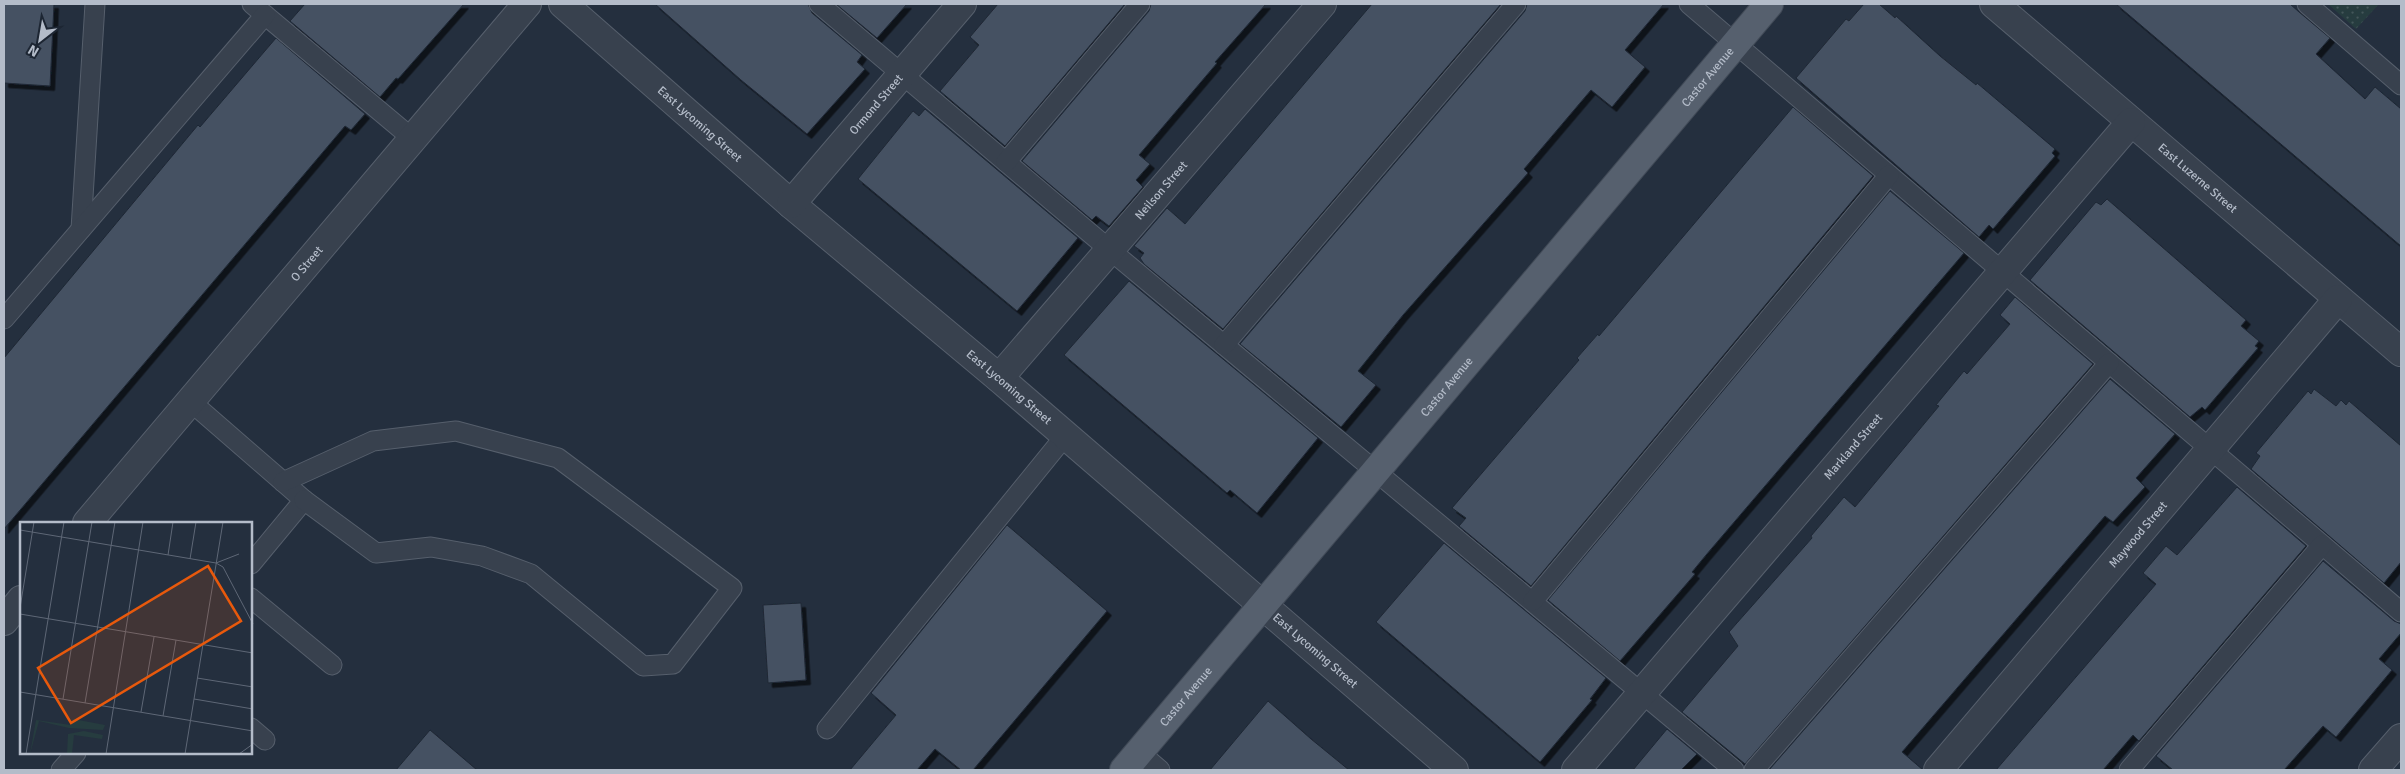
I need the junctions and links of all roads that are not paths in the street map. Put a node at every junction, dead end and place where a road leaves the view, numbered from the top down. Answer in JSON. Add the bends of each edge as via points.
{"nodes":[{"id":1,"x":95,"y":4,"type":"edge"},
{"id":2,"x":527,"y":4,"type":"edge"},
{"id":3,"x":563,"y":4,"type":"edge"},
{"id":4,"x":819,"y":4,"type":"edge"},
{"id":5,"x":962,"y":4,"type":"edge"},
{"id":6,"x":1140,"y":4,"type":"edge"},
{"id":7,"x":1322,"y":4,"type":"edge"},
{"id":8,"x":1516,"y":4,"type":"edge"},
{"id":9,"x":1689,"y":4,"type":"edge"},
{"id":10,"x":1769,"y":4,"type":"edge"},
{"id":11,"x":1994,"y":4,"type":"edge"},
{"id":12,"x":2307,"y":4,"type":"edge"},
{"id":13,"x":258,"y":9,"type":"edge"},
{"id":14,"x":1736,"y":44,"type":"junction"},
{"id":15,"x":902,"y":74,"type":"junction"},
{"id":16,"x":2401,"y":85,"type":"edge"},
{"id":17,"x":2131,"y":122,"type":"junction"},
{"id":18,"x":413,"y":139,"type":"junction"},
{"id":19,"x":1006,"y":162,"type":"junction"},
{"id":20,"x":1889,"y":174,"type":"junction"},
{"id":21,"x":792,"y":204,"type":"junction"},
{"id":22,"x":81,"y":229,"type":"junction"},
{"id":23,"x":1110,"y":250,"type":"junction"},
{"id":24,"x":2002,"y":272,"type":"junction"},
{"id":25,"x":2338,"y":299,"type":"junction"},
{"id":26,"x":4,"y":319,"type":"edge"},
{"id":27,"x":1224,"y":345,"type":"junction"},
{"id":28,"x":2401,"y":352,"type":"edge"},
{"id":29,"x":2109,"y":363,"type":"junction"},
{"id":30,"x":999,"y":378,"type":"junction"},
{"id":31,"x":190,"y":401,"type":"junction"},
{"id":32,"x":1065,"y":436,"type":"junction"},
{"id":33,"x":2210,"y":449,"type":"junction"},
{"id":34,"x":1376,"y":471,"type":"junction"},
{"id":35,"x":283,"y":482,"type":"junction"},
{"id":36,"x":304,"y":500,"type":"junction"},
{"id":37,"x":88,"y":522,"type":"edge"},
{"id":38,"x":2322,"y":545,"type":"junction"},
{"id":39,"x":252,"y":563,"type":"edge"},
{"id":40,"x":252,"y":599,"type":"edge"},
{"id":41,"x":20,"y":601,"type":"edge"},
{"id":42,"x":1533,"y":601,"type":"junction"},
{"id":43,"x":1263,"y":606,"type":"junction"},
{"id":44,"x":2401,"y":612,"type":"edge"},
{"id":45,"x":4,"y":621,"type":"edge"},
{"id":46,"x":332,"y":665,"type":"dead end"},
{"id":47,"x":1643,"y":692,"type":"junction"},
{"id":48,"x":827,"y":729,"type":"dead end"},
{"id":49,"x":2401,"y":738,"type":"edge"},
{"id":50,"x":75,"y":754,"type":"edge"},
{"id":51,"x":1132,"y":761,"type":"edge"},
{"id":52,"x":61,"y":770,"type":"edge"},
{"id":53,"x":1160,"y":770,"type":"edge"},
{"id":54,"x":1454,"y":770,"type":"edge"},
{"id":55,"x":1576,"y":770,"type":"edge"},
{"id":56,"x":1734,"y":770,"type":"edge"},
{"id":57,"x":1754,"y":770,"type":"edge"},
{"id":58,"x":1938,"y":770,"type":"edge"},
{"id":59,"x":2129,"y":770,"type":"edge"},
{"id":60,"x":2373,"y":770,"type":"edge"}],
"edges":[{"from":1,"to":22,"type":"lane"},
{"from":2,"to":18,"type":"street","name":"O Street"},
{"from":3,"to":21,"type":"street","name":"East Lycoming Street"},
{"from":4,"to":15,"type":"lane"},
{"from":5,"to":15,"type":"street","name":"Ormond Street"},
{"from":6,"to":19,"type":"lane"},
{"from":7,"to":23,"type":"street","name":"Neilson Street"},
{"from":8,"to":27,"type":"lane"},
{"from":9,"to":14,"type":"lane"},
{"from":10,"to":14,"type":"main road","name":"Castor Avenue"},
{"from":11,"to":17,"type":"street","name":"East Luzerne Street"},
{"from":12,"to":16,"type":"lane"},
{"from":13,"to":18,"type":"lane"},
{"from":13,"to":22,"type":"lane"},
{"from":14,"to":20,"type":"lane"},
{"from":14,"to":34,"type":"main road","name":"Castor Avenue"},
{"from":15,"to":19,"type":"lane"},
{"from":15,"to":21,"type":"street","name":"Ormond Street"},
{"from":17,"to":24,"type":"street","name":"Markland Street"},
{"from":17,"to":25,"type":"street","name":"East Luzerne Street"},
{"from":18,"to":31,"type":"street","name":"O Street"},
{"from":19,"to":23,"type":"lane"},
{"from":20,"to":24,"type":"lane"},
{"from":20,"to":42,"type":"lane"},
{"from":21,"to":30,"type":"street","name":"East Lycoming Street"},
{"from":22,"to":26,"type":"lane"},
{"from":23,"to":27,"type":"lane"},
{"from":23,"to":30,"type":"street","name":"Neilson Street"},
{"from":24,"to":29,"type":"lane"},
{"from":24,"to":47,"type":"street","name":"Markland Street"},
{"from":25,"to":28,"type":"street","name":"East Luzerne Street"},
{"from":25,"to":33,"type":"street","name":"Maywood Street"},
{"from":27,"to":34,"type":"lane"},
{"from":29,"to":33,"type":"lane"},
{"from":29,"to":57,"type":"lane"},
{"from":30,"to":32,"type":"street","name":"East Lycoming Street"},
{"from":31,"to":35,"type":"lane"},
{"from":31,"to":37,"type":"street","name":"O Street"},
{"from":32,"to":43,"type":"street","name":"East Lycoming Street"},
{"from":32,"to":48,"type":"lane"},
{"from":33,"to":38,"type":"lane"},
{"from":33,"to":58,"type":"street","name":"Maywood Street"},
{"from":34,"to":42,"type":"lane"},
{"from":34,"to":43,"type":"main road","name":"Castor Avenue"},
{"from":35,"to":36,"type":"lane"},
{"from":35,"to":36,"type":"lane","via":[[373,441],[456,431],[558,458],[732,588],[673,664],[643,666],[531,574],[482,556],[431,547],[376,553]]},
{"from":36,"to":39,"type":"lane"},
{"from":38,"to":44,"type":"lane"},
{"from":38,"to":59,"type":"lane"},
{"from":40,"to":46,"type":"lane"},
{"from":41,"to":45,"type":"street"},
{"from":42,"to":47,"type":"lane"},
{"from":43,"to":51,"type":"main road","name":"Castor Avenue"},
{"from":43,"to":54,"type":"street","name":"East Lycoming Street"},
{"from":47,"to":55,"type":"street","name":"Markland Street"},
{"from":47,"to":56,"type":"lane"},
{"from":49,"to":60,"type":"street"},
{"from":50,"to":52,"type":"lane"},
{"from":51,"to":53,"type":"lane"}]}
